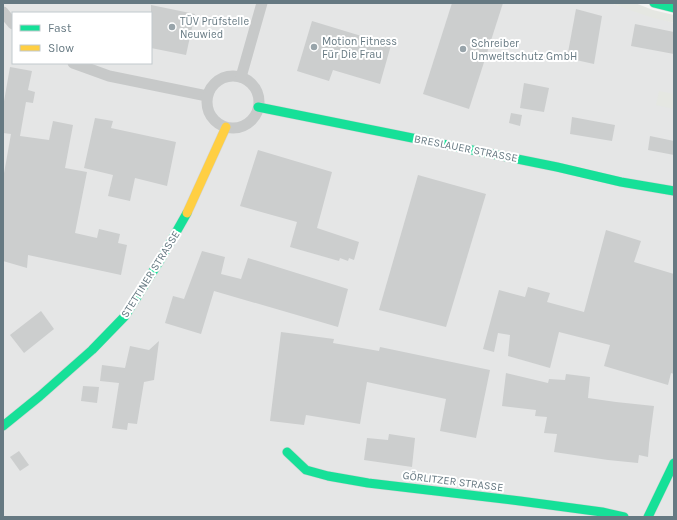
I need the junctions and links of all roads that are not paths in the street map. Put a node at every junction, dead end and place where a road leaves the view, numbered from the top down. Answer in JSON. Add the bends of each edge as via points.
{"nodes":[{"id":1,"x":262,"y":3,"type":"edge"},
{"id":2,"x":654,"y":3,"type":"edge"},
{"id":3,"x":674,"y":8,"type":"edge"},
{"id":4,"x":3,"y":12,"type":"edge"},
{"id":5,"x":12,"y":23,"type":"edge"},
{"id":6,"x":76,"y":64,"type":"edge"},
{"id":7,"x":241,"y":77,"type":"junction"},
{"id":8,"x":207,"y":96,"type":"junction"},
{"id":9,"x":258,"y":107,"type":"junction"},
{"id":10,"x":226,"y":127,"type":"junction"},
{"id":11,"x":674,"y":191,"type":"edge"},
{"id":12,"x":3,"y":426,"type":"edge"},
{"id":13,"x":287,"y":452,"type":"dead end"},
{"id":14,"x":674,"y":463,"type":"edge"},
{"id":15,"x":624,"y":517,"type":"edge"},
{"id":16,"x":648,"y":517,"type":"edge"}],
"edges":[{"from":1,"to":7,"type":"street"},
{"from":2,"to":3,"type":"main road"},
{"from":4,"to":5,"type":"street"},
{"from":6,"to":8,"type":"street","via":[[109,76]]},
{"from":7,"to":8,"type":"street","via":[[232,76],[216,82]]},
{"from":7,"to":9,"type":"street","via":[[257,92]]},
{"from":8,"to":10,"type":"street","via":[[207,108],[212,119]]},
{"from":9,"to":10,"type":"street","via":[[250,122],[234,128]]},
{"from":9,"to":11,"type":"main road","name":"BRESLAUER STRASSE"},
{"from":10,"to":12,"type":"main road","name":"STETTINER STRASSE","via":[[190,207],[125,316],[92,350]]},
{"from":13,"to":15,"type":"main road","name":"GÖRLITZER STRASSE","via":[[306,470],[328,476]]},
{"from":14,"to":16,"type":"main road"}]}
